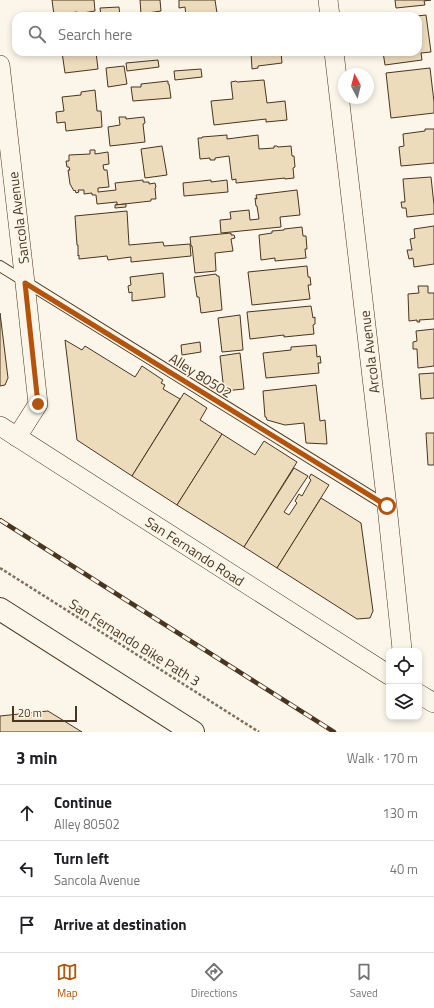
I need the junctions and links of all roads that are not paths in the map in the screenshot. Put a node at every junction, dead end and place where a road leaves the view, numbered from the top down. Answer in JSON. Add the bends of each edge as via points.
{"nodes":[{"id":1,"x":328,"y":0,"type":"edge"},
{"id":2,"x":330,"y":12,"type":"edge"},
{"id":3,"x":334,"y":56,"type":"edge"},
{"id":4,"x":0,"y":65,"type":"edge"},
{"id":5,"x":0,"y":266,"type":"edge"},
{"id":6,"x":25,"y":283,"type":"junction"},
{"id":7,"x":0,"y":426,"type":"edge"},
{"id":8,"x":17,"y":437,"type":"junction"},
{"id":9,"x":387,"y":506,"type":"junction"},
{"id":10,"x":0,"y":609,"type":"edge"},
{"id":11,"x":402,"y":648,"type":"edge"},
{"id":12,"x":386,"y":672,"type":"edge"},
{"id":13,"x":422,"y":696,"type":"edge"},
{"id":14,"x":434,"y":703,"type":"edge"},
{"id":15,"x":193,"y":732,"type":"edge"}],
"edges":[{"from":1,"to":2,"type":"street"},
{"from":3,"to":9,"type":"street","name":"Arcola Avenue"},
{"from":4,"to":6,"type":"street","name":"Sancola Avenue"},
{"from":5,"to":6,"type":"lane","name":"Alley 80502"},
{"from":6,"to":8,"type":"street","name":"Sancola Avenue","via":[[38,404]]},
{"from":6,"to":9,"type":"lane","name":"Alley 80502"},
{"from":7,"to":8,"type":"street","name":"San Fernando Road"},
{"from":8,"to":12,"type":"street","name":"San Fernando Road"},
{"from":9,"to":11,"type":"street","name":"Arcola Avenue"},
{"from":10,"to":15,"type":"main road"},
{"from":13,"to":14,"type":"street"}]}
